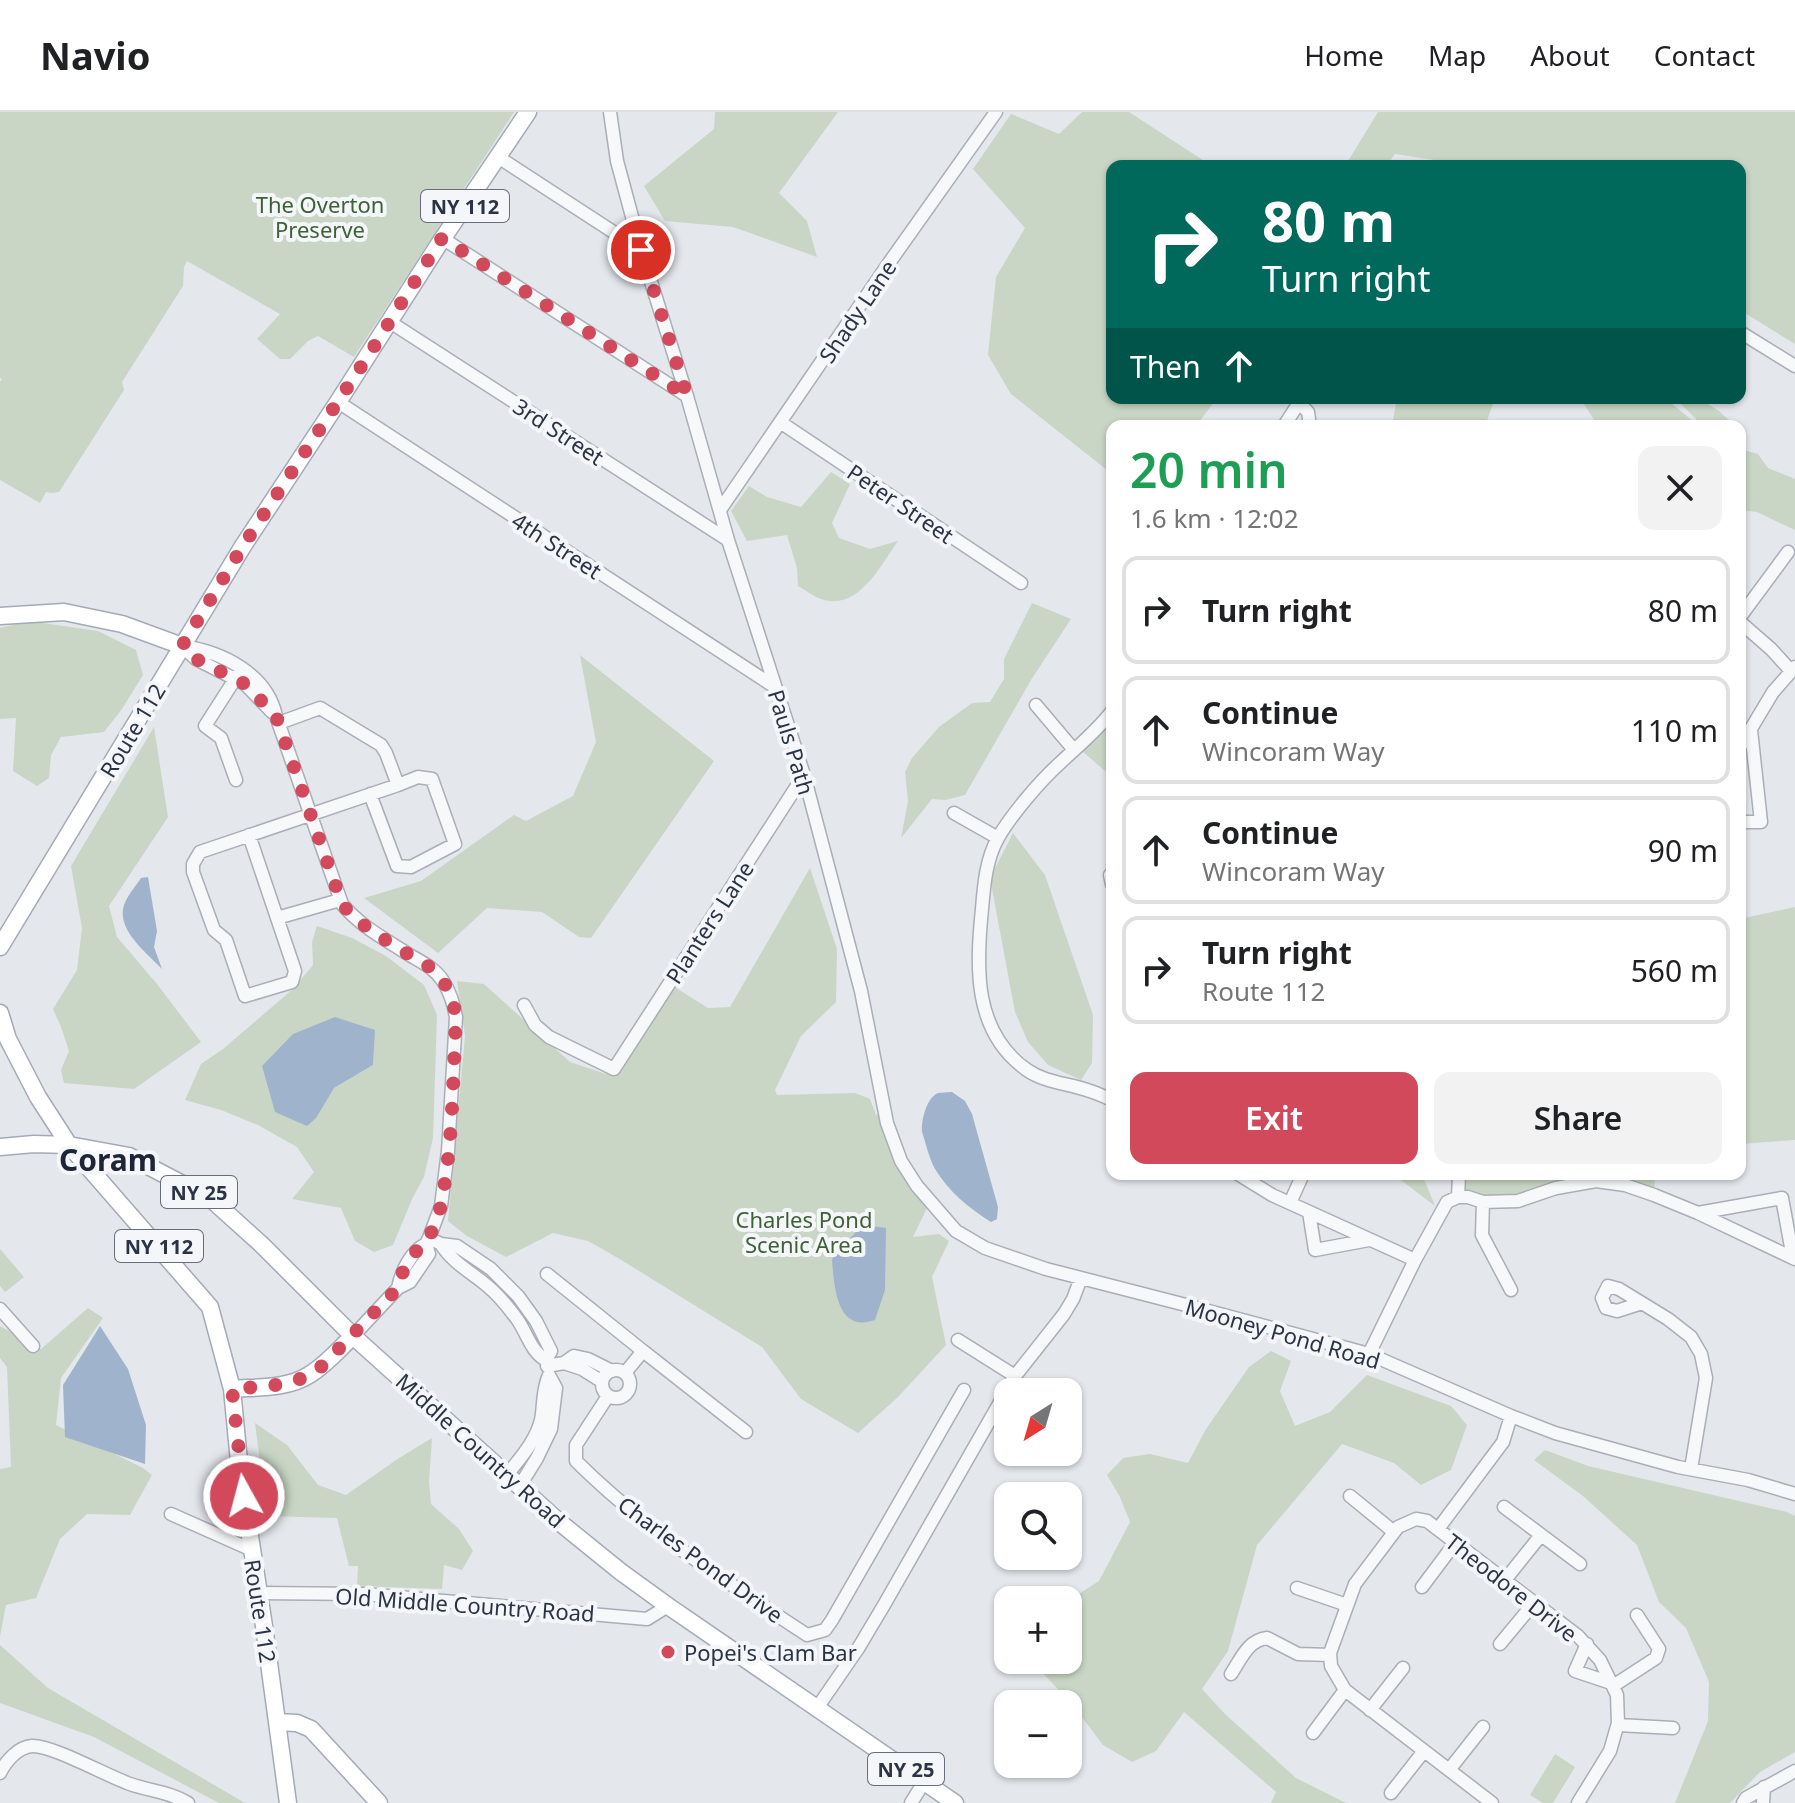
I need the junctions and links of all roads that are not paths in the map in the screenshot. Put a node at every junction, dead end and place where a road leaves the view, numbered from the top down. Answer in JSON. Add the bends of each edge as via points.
{"nodes":[{"id":1,"x":528,"y":112,"type":"edge"},
{"id":2,"x":610,"y":112,"type":"edge"},
{"id":3,"x":996,"y":112,"type":"edge"},
{"id":4,"x":498,"y":157,"type":"junction"},
{"id":5,"x":442,"y":238,"type":"junction"},
{"id":6,"x":641,"y":250,"type":"junction"},
{"id":7,"x":390,"y":322,"type":"junction"},
{"id":8,"x":1747,"y":342,"type":"edge"},
{"id":9,"x":1795,"y":366,"type":"edge"},
{"id":10,"x":687,"y":396,"type":"junction"},
{"id":11,"x":338,"y":402,"type":"junction"},
{"id":12,"x":780,"y":422,"type":"junction"},
{"id":13,"x":720,"y":510,"type":"junction"},
{"id":14,"x":728,"y":540,"type":"junction"},
{"id":15,"x":1788,"y":552,"type":"dead end"},
{"id":16,"x":1021,"y":583,"type":"dead end"},
{"id":17,"x":1746,"y":612,"type":"edge"},
{"id":18,"x":0,"y":616,"type":"edge"},
{"id":19,"x":1746,"y":626,"type":"edge"},
{"id":20,"x":182,"y":646,"type":"junction"},
{"id":21,"x":1793,"y":669,"type":"edge"},
{"id":22,"x":238,"y":673,"type":"junction"},
{"id":23,"x":775,"y":687,"type":"junction"},
{"id":24,"x":1036,"y":705,"type":"dead end"},
{"id":25,"x":1106,"y":718,"type":"edge"},
{"id":26,"x":278,"y":720,"type":"junction"},
{"id":27,"x":1746,"y":735,"type":"edge"},
{"id":28,"x":1746,"y":748,"type":"edge"},
{"id":29,"x":1074,"y":750,"type":"junction"},
{"id":30,"x":804,"y":775,"type":"junction"},
{"id":31,"x":236,"y":780,"type":"dead end"},
{"id":32,"x":398,"y":785,"type":"junction"},
{"id":33,"x":370,"y":794,"type":"junction"},
{"id":34,"x":954,"y":813,"type":"dead end"},
{"id":35,"x":310,"y":815,"type":"junction"},
{"id":36,"x":1746,"y":822,"type":"edge"},
{"id":37,"x":249,"y":835,"type":"junction"},
{"id":38,"x":998,"y":838,"type":"junction"},
{"id":39,"x":340,"y":900,"type":"junction"},
{"id":40,"x":277,"y":918,"type":"junction"},
{"id":41,"x":0,"y":947,"type":"edge"},
{"id":42,"x":524,"y":1005,"type":"dead end"},
{"id":43,"x":1,"y":1021,"type":"edge"},
{"id":44,"x":1106,"y":1098,"type":"edge"},
{"id":45,"x":69,"y":1145,"type":"junction"},
{"id":46,"x":0,"y":1147,"type":"edge"},
{"id":47,"x":1252,"y":1180,"type":"edge"},
{"id":48,"x":1300,"y":1180,"type":"edge"},
{"id":49,"x":1459,"y":1180,"type":"edge"},
{"id":50,"x":1458,"y":1197,"type":"junction"},
{"id":51,"x":1483,"y":1202,"type":"junction"},
{"id":52,"x":1290,"y":1203,"type":"junction"},
{"id":53,"x":1309,"y":1212,"type":"junction"},
{"id":54,"x":1698,"y":1213,"type":"junction"},
{"id":55,"x":1371,"y":1240,"type":"junction"},
{"id":56,"x":428,"y":1241,"type":"junction"},
{"id":57,"x":1794,"y":1258,"type":"edge"},
{"id":58,"x":1415,"y":1260,"type":"junction"},
{"id":59,"x":547,"y":1274,"type":"dead end"},
{"id":60,"x":1081,"y":1278,"type":"junction"},
{"id":61,"x":1511,"y":1290,"type":"dead end"},
{"id":62,"x":1642,"y":1303,"type":"dead end"},
{"id":63,"x":0,"y":1309,"type":"edge"},
{"id":64,"x":353,"y":1336,"type":"junction"},
{"id":65,"x":958,"y":1340,"type":"dead end"},
{"id":66,"x":33,"y":1346,"type":"dead end"},
{"id":67,"x":643,"y":1351,"type":"junction"},
{"id":68,"x":1369,"y":1354,"type":"junction"},
{"id":69,"x":564,"y":1363,"type":"junction"},
{"id":70,"x":547,"y":1367,"type":"junction"},
{"id":71,"x":618,"y":1372,"type":"junction"},
{"id":72,"x":1015,"y":1376,"type":"junction"},
{"id":73,"x":601,"y":1381,"type":"junction"},
{"id":74,"x":232,"y":1389,"type":"junction"},
{"id":75,"x":964,"y":1390,"type":"dead end"},
{"id":76,"x":608,"y":1396,"type":"junction"},
{"id":77,"x":1511,"y":1416,"type":"junction"},
{"id":78,"x":746,"y":1432,"type":"dead end"},
{"id":79,"x":1691,"y":1469,"type":"junction"},
{"id":80,"x":513,"y":1481,"type":"junction"},
{"id":81,"x":1795,"y":1494,"type":"edge"},
{"id":82,"x":1350,"y":1496,"type":"dead end"},
{"id":83,"x":1504,"y":1507,"type":"dead end"},
{"id":84,"x":171,"y":1514,"type":"dead end"},
{"id":85,"x":1438,"y":1529,"type":"junction"},
{"id":86,"x":1394,"y":1532,"type":"junction"},
{"id":87,"x":1541,"y":1535,"type":"junction"},
{"id":88,"x":1455,"y":1543,"type":"junction"},
{"id":89,"x":252,"y":1550,"type":"junction"},
{"id":90,"x":1580,"y":1564,"type":"dead end"},
{"id":91,"x":1505,"y":1580,"type":"junction"},
{"id":92,"x":1422,"y":1587,"type":"dead end"},
{"id":93,"x":1297,"y":1588,"type":"dead end"},
{"id":94,"x":258,"y":1593,"type":"junction"},
{"id":95,"x":1534,"y":1603,"type":"junction"},
{"id":96,"x":1347,"y":1605,"type":"junction"},
{"id":97,"x":668,"y":1606,"type":"junction"},
{"id":98,"x":1637,"y":1615,"type":"dead end"},
{"id":99,"x":1500,"y":1644,"type":"dead end"},
{"id":100,"x":1587,"y":1644,"type":"junction"},
{"id":101,"x":1330,"y":1655,"type":"junction"},
{"id":102,"x":1403,"y":1668,"type":"dead end"},
{"id":103,"x":1231,"y":1674,"type":"dead end"},
{"id":104,"x":1612,"y":1684,"type":"junction"},
{"id":105,"x":1345,"y":1690,"type":"junction"},
{"id":106,"x":817,"y":1708,"type":"junction"},
{"id":107,"x":1370,"y":1710,"type":"junction"},
{"id":108,"x":277,"y":1722,"type":"junction"},
{"id":109,"x":1618,"y":1725,"type":"junction"},
{"id":110,"x":1483,"y":1727,"type":"dead end"},
{"id":111,"x":1673,"y":1728,"type":"dead end"},
{"id":112,"x":1313,"y":1733,"type":"dead end"},
{"id":113,"x":1424,"y":1751,"type":"junction"},
{"id":114,"x":1449,"y":1770,"type":"junction"},
{"id":115,"x":1795,"y":1771,"type":"edge"},
{"id":116,"x":0,"y":1773,"type":"edge"},
{"id":117,"x":924,"y":1782,"type":"junction"},
{"id":118,"x":1764,"y":1787,"type":"junction"},
{"id":119,"x":1391,"y":1793,"type":"dead end"},
{"id":120,"x":1583,"y":1801,"type":"edge"},
{"id":121,"x":188,"y":1803,"type":"edge"},
{"id":122,"x":288,"y":1803,"type":"edge"},
{"id":123,"x":379,"y":1803,"type":"edge"},
{"id":124,"x":911,"y":1803,"type":"edge"},
{"id":125,"x":955,"y":1803,"type":"edge"},
{"id":126,"x":1492,"y":1803,"type":"edge"},
{"id":127,"x":1743,"y":1803,"type":"edge"},
{"id":128,"x":1763,"y":1803,"type":"edge"}],
"edges":[{"from":1,"to":4,"type":"main road","name":"Route 112","number":"NY 112"},
{"from":2,"to":6,"type":"street","name":"Pauls Path"},
{"from":3,"to":12,"type":"street","name":"Shady Lane"},
{"from":4,"to":5,"type":"main road","name":"Route 112","number":"NY 112"},
{"from":4,"to":6,"type":"street"},
{"from":5,"to":7,"type":"main road","name":"Route 112","number":"NY 112"},
{"from":5,"to":10,"type":"street"},
{"from":6,"to":10,"type":"street","name":"Pauls Path"},
{"from":7,"to":11,"type":"main road","name":"Route 112","number":"NY 112"},
{"from":7,"to":14,"type":"street","name":"3rd Street"},
{"from":8,"to":9,"type":"street"},
{"from":10,"to":13,"type":"street","name":"Pauls Path"},
{"from":11,"to":20,"type":"main road","name":"Route 112","number":"NY 112"},
{"from":11,"to":23,"type":"street","name":"4th Street"},
{"from":12,"to":13,"type":"street","name":"Shady Lane"},
{"from":12,"to":16,"type":"street","name":"Peter Street"},
{"from":13,"to":14,"type":"street","name":"Pauls Path"},
{"from":14,"to":23,"type":"street","name":"Pauls Path"},
{"from":15,"to":17,"type":"street"},
{"from":18,"to":20,"type":"main road","via":[[64,612],[122,624]]},
{"from":19,"to":21,"type":"street"},
{"from":20,"to":22,"type":"street","via":[[196,659]]},
{"from":20,"to":41,"type":"main road","name":"Route 112","number":"NY 112"},
{"from":21,"to":27,"type":"street"},
{"from":22,"to":26,"type":"street"},
{"from":22,"to":31,"type":"street","via":[[205,726],[221,738]]},
{"from":23,"to":30,"type":"street","name":"Pauls Path"},
{"from":24,"to":29,"type":"street"},
{"from":25,"to":29,"type":"street"},
{"from":26,"to":32,"type":"street","via":[[320,708],[381,745]]},
{"from":26,"to":35,"type":"street"},
{"from":28,"to":36,"type":"street","via":[[1761,822]]},
{"from":29,"to":38,"type":"street","via":[[1028,797]]},
{"from":30,"to":42,"type":"street","name":"Planters Lane","via":[[614,1069],[549,1037]]},
{"from":30,"to":60,"type":"street","name":"Pauls Path","via":[[861,991],[887,1123],[901,1161],[956,1231],[985,1248]]},
{"from":32,"to":33,"type":"street"},
{"from":32,"to":33,"type":"street","via":[[418,777],[432,779],[455,844],[411,867],[397,866]]},
{"from":33,"to":35,"type":"street"},
{"from":34,"to":38,"type":"street"},
{"from":35,"to":37,"type":"street"},
{"from":35,"to":39,"type":"street"},
{"from":37,"to":40,"type":"street"},
{"from":37,"to":40,"type":"street","via":[[200,852],[193,864],[214,930],[226,940],[245,996],[292,982],[295,971]]},
{"from":38,"to":44,"type":"street","via":[[984,882],[978,944],[985,1012],[1008,1055],[1029,1072]]},
{"from":39,"to":40,"type":"street"},
{"from":39,"to":56,"type":"street","via":[[353,917],[433,969],[454,1005],[448,1151],[441,1206]]},
{"from":43,"to":45,"type":"main road","name":"Route 112","number":"NY 112","via":[[38,1097]]},
{"from":45,"to":46,"type":"main road","name":"Middle Country Road","number":"NY 25"},
{"from":45,"to":64,"type":"main road","name":"Middle Country Road","number":"NY 25","via":[[129,1156],[211,1199]]},
{"from":45,"to":74,"type":"main road","name":"Route 112","number":"NY 112","via":[[210,1307]]},
{"from":47,"to":52,"type":"street"},
{"from":48,"to":52,"type":"street"},
{"from":49,"to":50,"type":"street"},
{"from":50,"to":51,"type":"street"},
{"from":50,"to":58,"type":"street","via":[[1447,1202]]},
{"from":51,"to":54,"type":"street","via":[[1518,1201],[1596,1181],[1625,1185]]},
{"from":51,"to":61,"type":"street","via":[[1482,1235]]},
{"from":52,"to":53,"type":"street"},
{"from":53,"to":55,"type":"street"},
{"from":53,"to":55,"type":"street","via":[[1315,1250]]},
{"from":54,"to":57,"type":"street"},
{"from":54,"to":57,"type":"street","via":[[1782,1198]]},
{"from":55,"to":58,"type":"street"},
{"from":56,"to":64,"type":"street","via":[[429,1254],[410,1282]]},
{"from":56,"to":70,"type":"street","via":[[441,1244],[450,1258],[497,1295]]},
{"from":58,"to":68,"type":"street"},
{"from":59,"to":67,"type":"street"},
{"from":60,"to":68,"type":"street","name":"Mooney Pond Road"},
{"from":60,"to":72,"type":"street","via":[[1064,1314]]},
{"from":62,"to":79,"type":"street","via":[[1691,1337],[1701,1354],[1706,1378]]},
{"from":63,"to":66,"type":"street"},
{"from":64,"to":74,"type":"main road","via":[[303,1378]]},
{"from":64,"to":80,"type":"main road","name":"Middle Country Road","number":"NY 25"},
{"from":65,"to":72,"type":"street"},
{"from":67,"to":71,"type":"street"},
{"from":67,"to":78,"type":"street"},
{"from":68,"to":77,"type":"street","name":"Mooney Pond Road"},
{"from":69,"to":70,"type":"street"},
{"from":69,"to":71,"type":"street","via":[[574,1356]]},
{"from":69,"to":73,"type":"street"},
{"from":70,"to":80,"type":"street","via":[[556,1388],[551,1429],[537,1458]]},
{"from":71,"to":73,"type":"street","via":[[605,1374]]},
{"from":71,"to":76,"type":"street","name":"Charles Pond Drive","via":[[628,1377],[629,1391],[625,1397]]},
{"from":72,"to":106,"type":"street","via":[[859,1647]]},
{"from":73,"to":76,"type":"street"},
{"from":74,"to":89,"type":"main road","name":"Route 112","number":"NY 112"},
{"from":75,"to":76,"type":"street","name":"Charles Pond Drive","via":[[832,1620],[825,1630],[807,1635],[665,1537],[576,1461],[576,1445]]},
{"from":77,"to":79,"type":"street","name":"Mooney Pond Road","via":[[1590,1444]]},
{"from":77,"to":85,"type":"street","name":"Theodore Drive","via":[[1503,1442]]},
{"from":79,"to":81,"type":"street","name":"Mooney Pond Road"},
{"from":80,"to":97,"type":"main road","name":"Middle Country Road","number":"NY 25"},
{"from":82,"to":86,"type":"street"},
{"from":83,"to":87,"type":"street"},
{"from":84,"to":89,"type":"street"},
{"from":85,"to":86,"type":"street","name":"Theodore Drive","via":[[1416,1519]]},
{"from":85,"to":88,"type":"street","name":"Theodore Drive"},
{"from":86,"to":96,"type":"street","via":[[1358,1578]]},
{"from":87,"to":90,"type":"street"},
{"from":87,"to":91,"type":"street"},
{"from":88,"to":91,"type":"street","name":"Theodore Drive"},
{"from":88,"to":92,"type":"street"},
{"from":89,"to":94,"type":"main road","name":"Route 112","number":"NY 112"},
{"from":91,"to":95,"type":"street","name":"Theodore Drive"},
{"from":93,"to":96,"type":"street"},
{"from":94,"to":97,"type":"street","name":"Old Middle Country Road","via":[[364,1594],[647,1619]]},
{"from":94,"to":108,"type":"main road","name":"Route 112","number":"NY 112"},
{"from":95,"to":99,"type":"street"},
{"from":95,"to":100,"type":"street","name":"Theodore Drive"},
{"from":96,"to":101,"type":"street"},
{"from":97,"to":106,"type":"main road","name":"Middle Country Road","number":"NY 25"},
{"from":98,"to":104,"type":"street","via":[[1659,1654]]},
{"from":100,"to":104,"type":"street","name":"Theodore Drive"},
{"from":100,"to":104,"type":"street","name":"Theodore Drive","via":[[1575,1671]]},
{"from":101,"to":103,"type":"street","via":[[1298,1654],[1263,1638],[1252,1642]]},
{"from":101,"to":105,"type":"street"},
{"from":102,"to":107,"type":"street"},
{"from":104,"to":109,"type":"street","name":"Theodore Drive"},
{"from":105,"to":107,"type":"street"},
{"from":105,"to":112,"type":"street"},
{"from":106,"to":117,"type":"main road","name":"Middle Country Road","number":"NY 25"},
{"from":107,"to":113,"type":"street"},
{"from":108,"to":122,"type":"main road","name":"Route 112","number":"NY 112"},
{"from":108,"to":123,"type":"main road","via":[[311,1729]]},
{"from":109,"to":111,"type":"street"},
{"from":109,"to":120,"type":"street","name":"Theodore Drive"},
{"from":110,"to":114,"type":"street"},
{"from":113,"to":114,"type":"street"},
{"from":113,"to":119,"type":"street"},
{"from":114,"to":126,"type":"street"},
{"from":115,"to":118,"type":"street"},
{"from":116,"to":121,"type":"street","via":[[15,1754],[31,1746]]},
{"from":117,"to":124,"type":"street"},
{"from":117,"to":125,"type":"main road","name":"Middle Country Road","number":"NY 25"},
{"from":118,"to":127,"type":"street"},
{"from":118,"to":128,"type":"street"}]}
